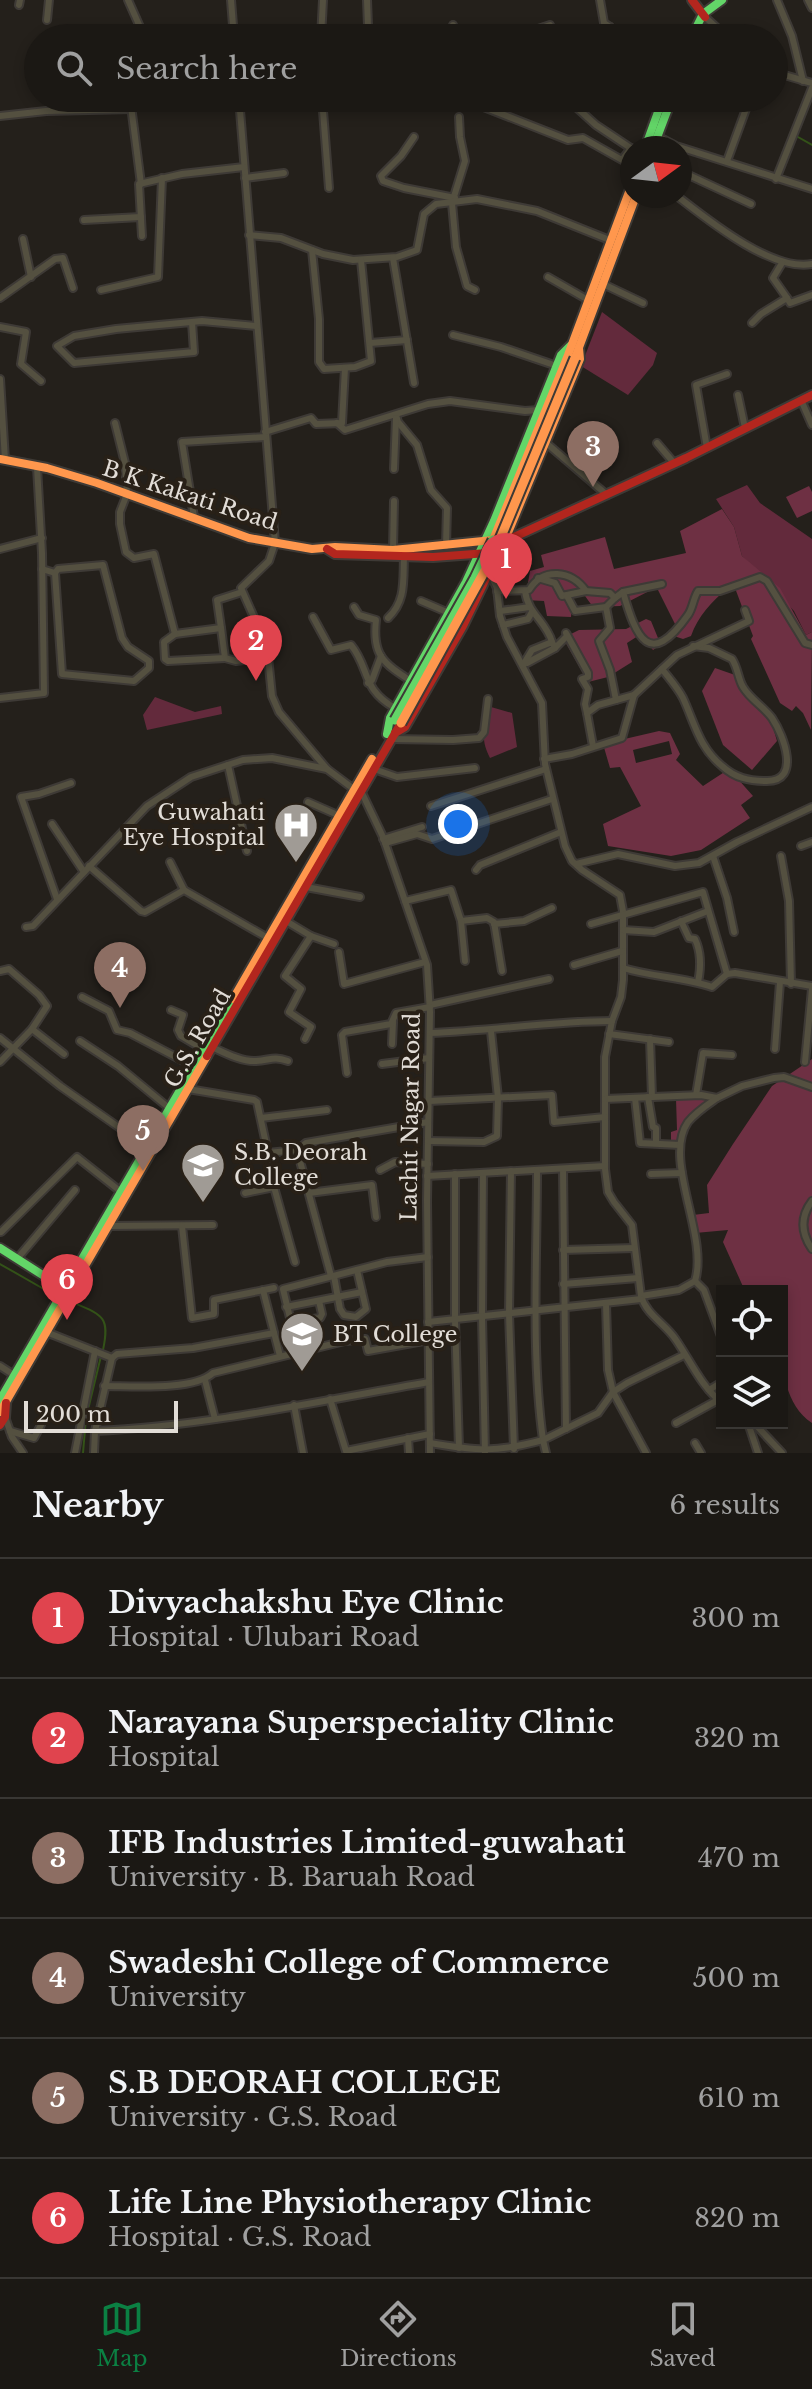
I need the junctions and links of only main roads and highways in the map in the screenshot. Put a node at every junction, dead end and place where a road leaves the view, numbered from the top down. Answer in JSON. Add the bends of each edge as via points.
{"nodes":[{"id":1,"x":692,"y":0,"type":"edge"},
{"id":2,"x":722,"y":0,"type":"edge"},
{"id":3,"x":704,"y":16,"type":"junction"},
{"id":4,"x":700,"y":24,"type":"edge"},
{"id":5,"x":660,"y":112,"type":"edge"},
{"id":6,"x":665,"y":112,"type":"edge"},
{"id":7,"x":654,"y":135,"type":"joint"},
{"id":8,"x":625,"y":208,"type":"edge"},
{"id":9,"x":630,"y":208,"type":"edge"},
{"id":10,"x":614,"y":243,"type":"junction"},
{"id":11,"x":576,"y":344,"type":"junction"},
{"id":12,"x":812,"y":395,"type":"edge"},
{"id":13,"x":2,"y":460,"type":"edge"},
{"id":14,"x":509,"y":538,"type":"junction"},
{"id":15,"x":485,"y":542,"type":"junction"},
{"id":16,"x":501,"y":548,"type":"junction"},
{"id":17,"x":327,"y":549,"type":"junction"},
{"id":18,"x":479,"y":554,"type":"junction"},
{"id":19,"x":449,"y":614,"type":"junction"},
{"id":20,"x":468,"y":616,"type":"junction"},
{"id":21,"x":462,"y":627,"type":"junction"},
{"id":22,"x":391,"y":735,"type":"junction"},
{"id":23,"x":359,"y":792,"type":"junction"},
{"id":24,"x":208,"y":1048,"type":"junction"},
{"id":25,"x":0,"y":1248,"type":"edge"},
{"id":26,"x":63,"y":1288,"type":"junction"},
{"id":27,"x":2,"y":1400,"type":"edge"},
{"id":28,"x":4,"y":1421,"type":"edge"}],
"edges":[{"from":1,"to":3,"type":"main road"},
{"from":2,"to":3,"type":"main road"},
{"from":3,"to":4,"type":"main road"},
{"from":5,"to":7,"type":"main road"},
{"from":6,"to":7,"type":"main road"},
{"from":8,"to":10,"type":"main road"},
{"from":9,"to":10,"type":"main road"},
{"from":10,"to":11,"type":"main road","via":[[603,284]]},
{"from":10,"to":11,"type":"main road","via":[[588,300]]},
{"from":11,"to":14,"type":"main road","via":[[580,359]]},
{"from":11,"to":15,"type":"main road","via":[[561,355]]},
{"from":11,"to":22,"type":"main road","bridge":true,"via":[[493,556]]},
{"from":12,"to":14,"type":"main road"},
{"from":13,"to":17,"type":"main road","name":"B K Kakati Road","via":[[97,483],[249,538]]},
{"from":14,"to":15,"type":"main road","name":"B K Kakati Road"},
{"from":14,"to":16,"type":"main road"},
{"from":15,"to":17,"type":"main road","name":"B K Kakati Road"},
{"from":15,"to":18,"type":"main road"},
{"from":16,"to":18,"type":"main road"},
{"from":16,"to":20,"type":"main road"},
{"from":17,"to":18,"type":"main road","via":[[335,554],[404,557]]},
{"from":18,"to":19,"type":"main road"},
{"from":19,"to":20,"type":"main road"},
{"from":19,"to":21,"type":"main road"},
{"from":19,"to":22,"type":"main road","via":[[390,718]]},
{"from":20,"to":21,"type":"main road"},
{"from":21,"to":22,"type":"main road","via":[[405,727]]},
{"from":22,"to":23,"type":"main road","name":"G.S. Road"},
{"from":22,"to":23,"type":"main road","name":"G.S. Road"},
{"from":23,"to":24,"type":"main road","name":"G.S. Road"},
{"from":23,"to":24,"type":"main road","name":"G.S. Road","via":[[268,938]]},
{"from":24,"to":26,"type":"main road","name":"G.S. Road"},
{"from":24,"to":27,"type":"main road","name":"G.S. Road","via":[[109,1226]]},
{"from":25,"to":26,"type":"main road"},
{"from":26,"to":27,"type":"main road","name":"G.S. Road"},
{"from":27,"to":28,"type":"main road"}]}
